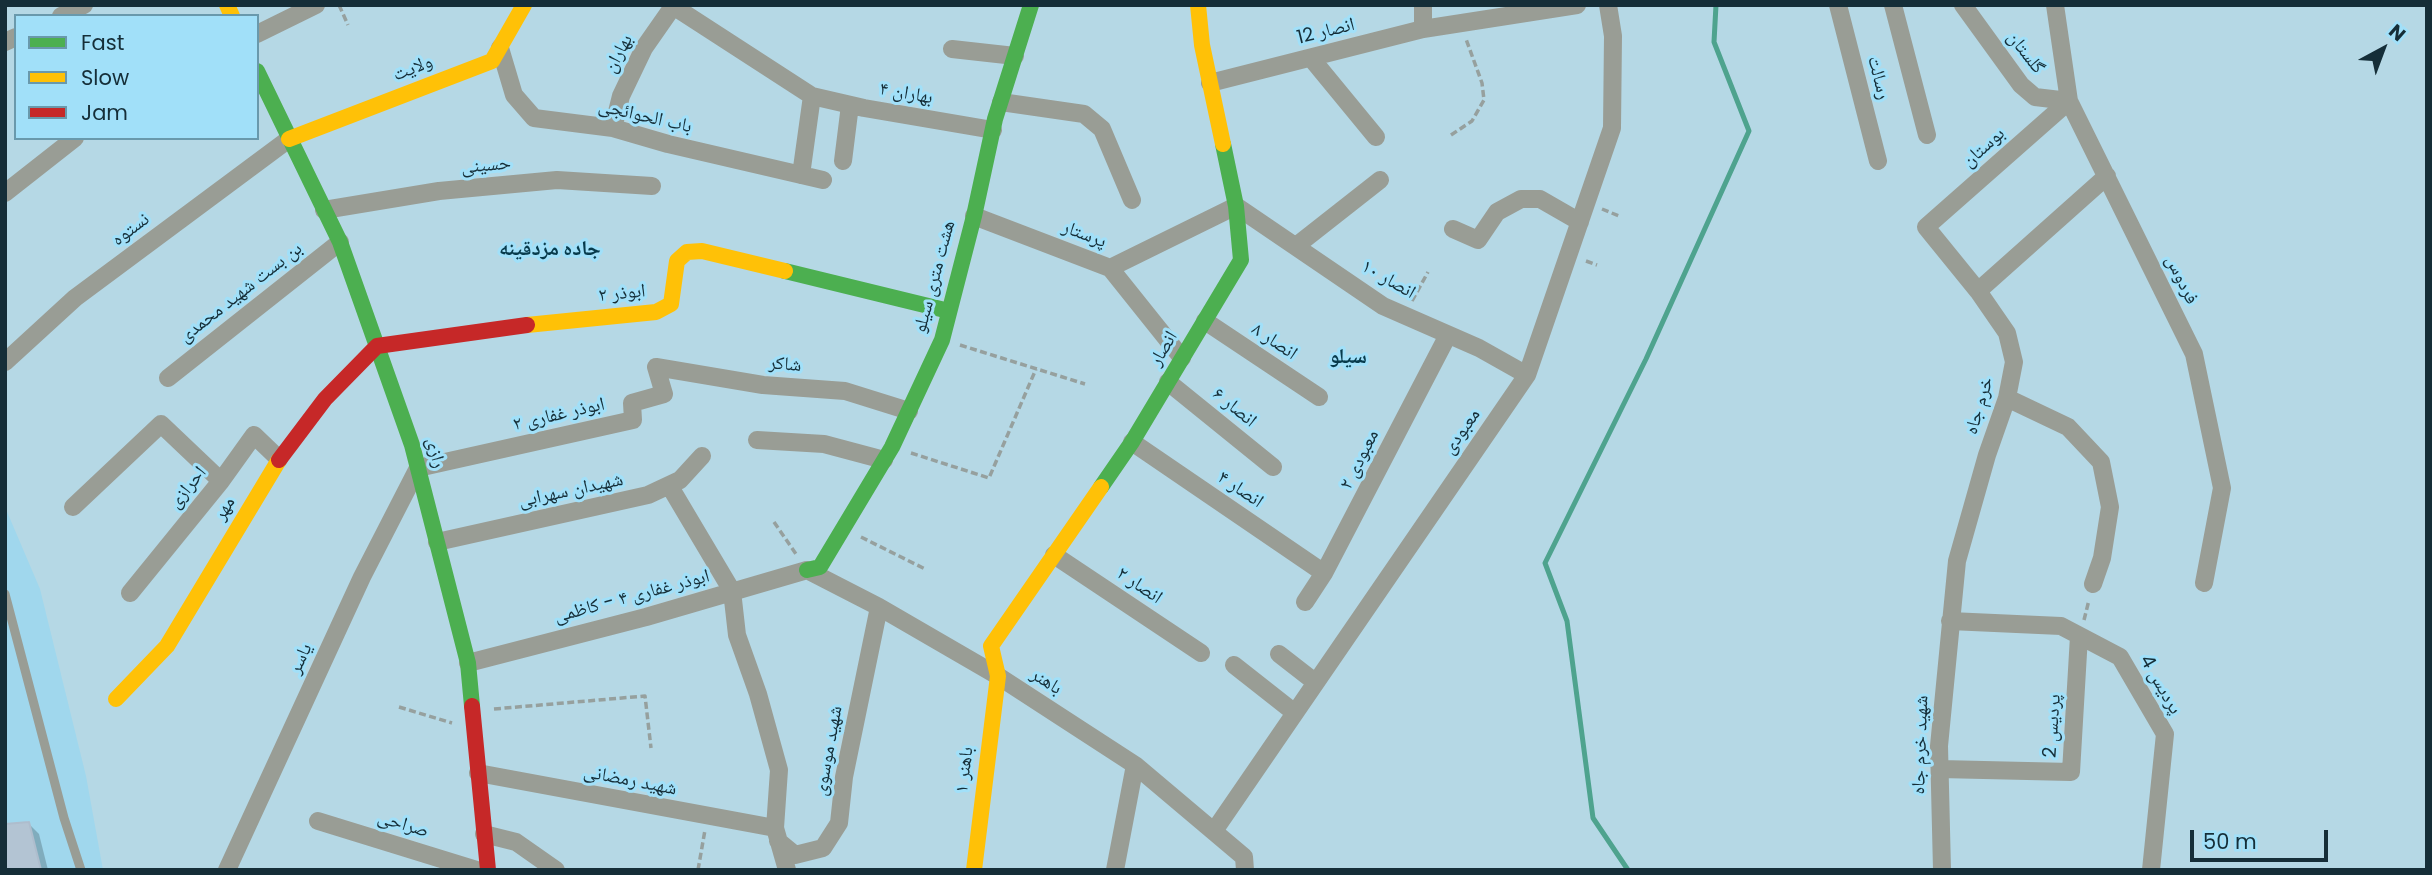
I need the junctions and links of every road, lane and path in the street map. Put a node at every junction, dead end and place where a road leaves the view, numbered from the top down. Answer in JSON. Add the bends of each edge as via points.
{"nodes":[{"id":1,"x":84,"y":5,"type":"edge"},
{"id":2,"x":316,"y":5,"type":"edge"},
{"id":3,"x":339,"y":5,"type":"edge"},
{"id":4,"x":524,"y":5,"type":"edge"},
{"id":5,"x":1031,"y":5,"type":"edge"},
{"id":6,"x":1198,"y":5,"type":"edge"},
{"id":7,"x":1423,"y":5,"type":"edge"},
{"id":8,"x":1577,"y":5,"type":"edge"},
{"id":9,"x":1608,"y":5,"type":"edge"},
{"id":10,"x":1838,"y":5,"type":"edge"},
{"id":11,"x":1894,"y":5,"type":"edge"},
{"id":12,"x":1963,"y":5,"type":"edge"},
{"id":13,"x":2054,"y":5,"type":"edge"},
{"id":14,"x":673,"y":6,"type":"edge"},
{"id":15,"x":65,"y":14,"type":"edge"},
{"id":16,"x":1460,"y":23,"type":"junction"},
{"id":17,"x":348,"y":25,"type":"dead end"},
{"id":18,"x":1423,"y":29,"type":"junction"},
{"id":19,"x":259,"y":33,"type":"edge"},
{"id":20,"x":500,"y":48,"type":"junction"},
{"id":21,"x":952,"y":49,"type":"dead end"},
{"id":22,"x":1015,"y":55,"type":"junction"},
{"id":23,"x":1311,"y":58,"type":"junction"},
{"id":24,"x":259,"y":75,"type":"edge"},
{"id":25,"x":1210,"y":83,"type":"junction"},
{"id":26,"x":812,"y":96,"type":"junction"},
{"id":27,"x":2069,"y":101,"type":"junction"},
{"id":28,"x":1000,"y":102,"type":"junction"},
{"id":29,"x":849,"y":105,"type":"junction"},
{"id":30,"x":613,"y":128,"type":"junction"},
{"id":31,"x":993,"y":130,"type":"junction"},
{"id":32,"x":1451,"y":135,"type":"dead end"},
{"id":33,"x":1927,"y":135,"type":"dead end"},
{"id":34,"x":1376,"y":137,"type":"dead end"},
{"id":35,"x":289,"y":139,"type":"junction"},
{"id":36,"x":72,"y":140,"type":"edge"},
{"id":37,"x":843,"y":161,"type":"dead end"},
{"id":38,"x":1878,"y":161,"type":"dead end"},
{"id":39,"x":801,"y":175,"type":"junction"},
{"id":40,"x":2107,"y":176,"type":"junction"},
{"id":41,"x":823,"y":180,"type":"dead end"},
{"id":42,"x":1380,"y":180,"type":"dead end"},
{"id":43,"x":652,"y":186,"type":"dead end"},
{"id":44,"x":5,"y":193,"type":"edge"},
{"id":45,"x":1132,"y":200,"type":"dead end"},
{"id":46,"x":1236,"y":206,"type":"junction"},
{"id":47,"x":324,"y":210,"type":"junction"},
{"id":48,"x":974,"y":216,"type":"junction"},
{"id":49,"x":1580,"y":222,"type":"junction"},
{"id":50,"x":1926,"y":228,"type":"joint"},
{"id":51,"x":1453,"y":229,"type":"dead end"},
{"id":52,"x":340,"y":242,"type":"junction"},
{"id":53,"x":1296,"y":246,"type":"junction"},
{"id":54,"x":1110,"y":268,"type":"junction"},
{"id":55,"x":1428,"y":272,"type":"dead end"},
{"id":56,"x":1978,"y":291,"type":"junction"},
{"id":57,"x":949,"y":311,"type":"junction"},
{"id":58,"x":1404,"y":315,"type":"junction"},
{"id":59,"x":1205,"y":321,"type":"junction"},
{"id":60,"x":1448,"y":335,"type":"junction"},
{"id":61,"x":942,"y":340,"type":"junction"},
{"id":62,"x":377,"y":346,"type":"junction"},
{"id":63,"x":1182,"y":358,"type":"junction"},
{"id":64,"x":5,"y":362,"type":"edge"},
{"id":65,"x":656,"y":367,"type":"joint"},
{"id":66,"x":1036,"y":369,"type":"junction"},
{"id":67,"x":1527,"y":375,"type":"junction"},
{"id":68,"x":168,"y":378,"type":"dead end"},
{"id":69,"x":1168,"y":382,"type":"junction"},
{"id":70,"x":1085,"y":384,"type":"dead end"},
{"id":71,"x":1319,"y":397,"type":"dead end"},
{"id":72,"x":2007,"y":398,"type":"junction"},
{"id":73,"x":909,"y":411,"type":"junction"},
{"id":74,"x":757,"y":440,"type":"dead end"},
{"id":75,"x":1132,"y":442,"type":"junction"},
{"id":76,"x":888,"y":453,"type":"junction"},
{"id":77,"x":702,"y":456,"type":"dead end"},
{"id":78,"x":279,"y":459,"type":"junction"},
{"id":79,"x":1273,"y":467,"type":"dead end"},
{"id":80,"x":418,"y":468,"type":"junction"},
{"id":81,"x":221,"y":481,"type":"junction"},
{"id":82,"x":669,"y":485,"type":"junction"},
{"id":83,"x":73,"y":507,"type":"dead end"},
{"id":84,"x":774,"y":522,"type":"dead end"},
{"id":85,"x":844,"y":528,"type":"junction"},
{"id":86,"x":437,"y":542,"type":"junction"},
{"id":87,"x":1054,"y":555,"type":"junction"},
{"id":88,"x":925,"y":569,"type":"dead end"},
{"id":89,"x":807,"y":570,"type":"junction"},
{"id":90,"x":1324,"y":573,"type":"junction"},
{"id":91,"x":2204,"y":583,"type":"dead end"},
{"id":92,"x":2093,"y":584,"type":"joint"},
{"id":93,"x":732,"y":591,"type":"junction"},
{"id":94,"x":130,"y":593,"type":"dead end"},
{"id":95,"x":5,"y":594,"type":"edge"},
{"id":96,"x":1305,"y":602,"type":"dead end"},
{"id":97,"x":879,"y":607,"type":"junction"},
{"id":98,"x":1950,"y":621,"type":"junction"},
{"id":99,"x":2079,"y":636,"type":"junction"},
{"id":100,"x":1201,"y":653,"type":"dead end"},
{"id":101,"x":1279,"y":654,"type":"dead end"},
{"id":102,"x":468,"y":663,"type":"junction"},
{"id":103,"x":1234,"y":665,"type":"dead end"},
{"id":104,"x":998,"y":676,"type":"junction"},
{"id":105,"x":1315,"y":682,"type":"junction"},
{"id":106,"x":116,"y":699,"type":"dead end"},
{"id":107,"x":399,"y":707,"type":"dead end"},
{"id":108,"x":472,"y":711,"type":"junction"},
{"id":109,"x":1295,"y":713,"type":"junction"},
{"id":110,"x":474,"y":729,"type":"junction"},
{"id":111,"x":651,"y":748,"type":"dead end"},
{"id":112,"x":1135,"y":765,"type":"junction"},
{"id":113,"x":1940,"y":769,"type":"junction"},
{"id":114,"x":478,"y":773,"type":"junction"},
{"id":115,"x":707,"y":817,"type":"junction"},
{"id":116,"x":318,"y":821,"type":"dead end"},
{"id":117,"x":1214,"y":831,"type":"junction"},
{"id":118,"x":484,"y":834,"type":"junction"},
{"id":119,"x":776,"y":835,"type":"junction"},
{"id":120,"x":1244,"y":863,"type":"edge"},
{"id":121,"x":81,"y":870,"type":"edge"},
{"id":122,"x":227,"y":870,"type":"edge"},
{"id":123,"x":477,"y":870,"type":"edge"},
{"id":124,"x":488,"y":870,"type":"edge"},
{"id":125,"x":556,"y":870,"type":"edge"},
{"id":126,"x":698,"y":870,"type":"edge"},
{"id":127,"x":788,"y":870,"type":"edge"},
{"id":128,"x":974,"y":870,"type":"edge"},
{"id":129,"x":1115,"y":870,"type":"edge"},
{"id":130,"x":1942,"y":870,"type":"edge"},
{"id":131,"x":2151,"y":870,"type":"edge"}],
"edges":[{"from":1,"to":15,"type":"street"},
{"from":2,"to":19,"type":"street"},
{"from":3,"to":17,"type":"path"},
{"from":4,"to":20,"type":"street","name":"ولایت"},
{"from":5,"to":22,"type":"street","name":"هشت متری سیلو"},
{"from":6,"to":25,"type":"street","name":"انصار"},
{"from":7,"to":18,"type":"street"},
{"from":8,"to":16,"type":"street","name":"انصار 12"},
{"from":9,"to":49,"type":"street","name":"معبودی","via":[[1613,36],[1612,128]]},
{"from":10,"to":38,"type":"street","name":"رسالت"},
{"from":11,"to":33,"type":"street"},
{"from":12,"to":27,"type":"street","name":"گلستان","via":[[2021,85],[2035,97]]},
{"from":13,"to":27,"type":"street","name":"فردوس"},
{"from":14,"to":26,"type":"street","name":"بهاران ۴"},
{"from":14,"to":30,"type":"street","name":"بهاران","via":[[644,48],[621,96]]},
{"from":16,"to":18,"type":"street","name":"انصار 12"},
{"from":16,"to":32,"type":"path","via":[[1484,100],[1472,121]]},
{"from":18,"to":23,"type":"street","name":"انصار 12"},
{"from":20,"to":30,"type":"street","name":"باب الحوائجی","via":[[514,95],[534,118]]},
{"from":20,"to":35,"type":"street","name":"ولایت","via":[[492,61]]},
{"from":21,"to":22,"type":"street"},
{"from":22,"to":28,"type":"street","name":"هشت متری سیلو"},
{"from":23,"to":25,"type":"street","name":"انصار 12"},
{"from":23,"to":34,"type":"street"},
{"from":24,"to":35,"type":"street","name":"رازی"},
{"from":25,"to":46,"type":"street","name":"انصار"},
{"from":26,"to":29,"type":"street","name":"بهاران ۴"},
{"from":26,"to":39,"type":"street"},
{"from":27,"to":40,"type":"street","name":"فردوس"},
{"from":27,"to":50,"type":"street","name":"بوستان"},
{"from":28,"to":31,"type":"street","name":"هشت متری سیلو"},
{"from":28,"to":45,"type":"street","via":[[1084,114],[1102,129]]},
{"from":29,"to":31,"type":"street","name":"بهاران ۴"},
{"from":29,"to":37,"type":"street"},
{"from":30,"to":39,"type":"street","name":"باب الحوائجی"},
{"from":31,"to":48,"type":"street","name":"هشت متری سیلو"},
{"from":35,"to":47,"type":"street","name":"رازی"},
{"from":35,"to":64,"type":"street","name":"نستوه","via":[[75,298]]},
{"from":36,"to":44,"type":"street"},
{"from":39,"to":41,"type":"street","name":"باب الحوائجی"},
{"from":40,"to":56,"type":"street"},
{"from":40,"to":91,"type":"street","name":"فردوس","via":[[2194,354],[2222,488]]},
{"from":42,"to":53,"type":"street"},
{"from":43,"to":47,"type":"street","name":"حسینی","via":[[557,180],[439,191]]},
{"from":46,"to":53,"type":"street","name":"انصار ۱۰"},
{"from":46,"to":54,"type":"street"},
{"from":46,"to":59,"type":"street","name":"انصار","via":[[1241,260]]},
{"from":47,"to":52,"type":"street","name":"رازی"},
{"from":48,"to":54,"type":"street","name":"پرستار"},
{"from":48,"to":57,"type":"street","name":"هشت متری سیلو"},
{"from":49,"to":51,"type":"street","via":[[1540,199],[1521,199],[1497,212],[1478,240]]},
{"from":49,"to":67,"type":"street","name":"معبودی"},
{"from":50,"to":56,"type":"street","name":"خرم جاه"},
{"from":52,"to":62,"type":"street","name":"رازی"},
{"from":52,"to":68,"type":"street","name":"بن بست شهید محمدی"},
{"from":53,"to":58,"type":"street","name":"انصار ۱۰","via":[[1383,306]]},
{"from":54,"to":63,"type":"street","name":"پرستار"},
{"from":55,"to":58,"type":"path"},
{"from":56,"to":72,"type":"street","name":"خرم جاه","via":[[2007,333],[2014,362]]},
{"from":57,"to":61,"type":"street","name":"هشت متری سیلو"},
{"from":57,"to":62,"type":"street","name":"ابوذر ۲","via":[[702,251],[687,252],[677,261],[671,304],[656,312],[495,328]]},
{"from":58,"to":60,"type":"street","name":"انصار ۱۰"},
{"from":59,"to":63,"type":"street","name":"انصار"},
{"from":59,"to":71,"type":"street","name":"انصار ۸"},
{"from":60,"to":67,"type":"street","name":"انصار ۱۰"},
{"from":60,"to":90,"type":"street","name":"معبودی ۲"},
{"from":61,"to":66,"type":"path"},
{"from":61,"to":73,"type":"street","name":"هشت متری سیلو"},
{"from":62,"to":78,"type":"street","name":"مهر","via":[[325,399]]},
{"from":62,"to":80,"type":"street","name":"رازی"},
{"from":63,"to":69,"type":"street","name":"انصار"},
{"from":65,"to":73,"type":"street","name":"شاکر","via":[[845,391]]},
{"from":65,"to":80,"type":"street","name":"ابوذر غفاری ۲","via":[[664,394],[632,403],[634,420]]},
{"from":66,"to":70,"type":"path"},
{"from":66,"to":76,"type":"path","via":[[989,478]]},
{"from":67,"to":105,"type":"street","name":"معبودی"},
{"from":69,"to":75,"type":"street","name":"انصار"},
{"from":69,"to":79,"type":"street","name":"انصار ۶"},
{"from":72,"to":92,"type":"street","via":[[2068,426],[2101,462],[2110,508]]},
{"from":72,"to":98,"type":"street","name":"خرم جاه","via":[[1957,561]]},
{"from":73,"to":76,"type":"street","name":"هشت متری سیلو"},
{"from":74,"to":76,"type":"street"},
{"from":75,"to":87,"type":"street","name":"انصار"},
{"from":75,"to":90,"type":"street","name":"انصار ۴"},
{"from":76,"to":85,"type":"street","name":"هشت متری سیلو"},
{"from":77,"to":82,"type":"street","name":"شهیدان سهرابی","via":[[680,480]]},
{"from":78,"to":81,"type":"street","name":"احرازی","via":[[254,435]]},
{"from":78,"to":106,"type":"street","name":"مهر","via":[[167,646]]},
{"from":80,"to":86,"type":"street","name":"رازی"},
{"from":80,"to":122,"type":"street","name":"یاسر","via":[[362,577]]},
{"from":81,"to":83,"type":"street","via":[[161,424]]},
{"from":81,"to":94,"type":"street","name":"احرازی"},
{"from":82,"to":86,"type":"street","name":"شهیدان سهرابی","via":[[648,495]]},
{"from":82,"to":93,"type":"street"},
{"from":84,"to":89,"type":"path"},
{"from":85,"to":88,"type":"path"},
{"from":85,"to":89,"type":"street","name":"هشت متری سیلو","via":[[820,567]]},
{"from":86,"to":102,"type":"street","name":"رازی"},
{"from":87,"to":100,"type":"street","name":"انصار ۲"},
{"from":87,"to":104,"type":"street","name":"انصار","via":[[991,646]]},
{"from":89,"to":93,"type":"street","name":"ابوذر غفاری ۴ - کاظمی"},
{"from":89,"to":97,"type":"street","name":"باهنر"},
{"from":90,"to":96,"type":"street","name":"معبودی ۲"},
{"from":92,"to":99,"type":"path"},
{"from":93,"to":102,"type":"street","name":"ابوذر غفاری ۴ - کاظمی"},
{"from":93,"to":119,"type":"street","via":[[737,635],[779,771]]},
{"from":95,"to":121,"type":"lane"},
{"from":97,"to":104,"type":"street","name":"باهنر"},
{"from":97,"to":119,"type":"street","name":"شهید موسوی","via":[[839,823],[823,848],[795,855]]},
{"from":98,"to":99,"type":"street","name":"پردیس 4","via":[[2060,626]]},
{"from":98,"to":113,"type":"street","name":"شهید خرم جاه"},
{"from":99,"to":113,"type":"street","name":"پردیس 2","via":[[2071,772]]},
{"from":99,"to":131,"type":"street","name":"پردیس 4","via":[[2120,657],[2165,734]]},
{"from":101,"to":105,"type":"street"},
{"from":102,"to":108,"type":"street","name":"رازی"},
{"from":103,"to":109,"type":"street"},
{"from":104,"to":112,"type":"street","name":"باهنر"},
{"from":104,"to":128,"type":"street","name":"باهنر ۱"},
{"from":105,"to":109,"type":"street","name":"معبودی"},
{"from":107,"to":110,"type":"path"},
{"from":108,"to":110,"type":"street","name":"رازی"},
{"from":108,"to":111,"type":"path","via":[[645,696]]},
{"from":109,"to":117,"type":"street","name":"معبودی"},
{"from":110,"to":114,"type":"street","name":"رازی"},
{"from":112,"to":117,"type":"street","name":"باهنر"},
{"from":112,"to":129,"type":"street"},
{"from":113,"to":130,"type":"street","name":"شهید خرم جاه"},
{"from":114,"to":115,"type":"street","name":"شهید رمضانی"},
{"from":114,"to":118,"type":"street","name":"رازی"},
{"from":115,"to":119,"type":"street","name":"شهید رمضانی"},
{"from":115,"to":126,"type":"path"},
{"from":116,"to":123,"type":"street","name":"صراحی"},
{"from":117,"to":120,"type":"street","name":"باهنر"},
{"from":118,"to":124,"type":"street","name":"رازی"},
{"from":118,"to":125,"type":"street","via":[[516,842]]},
{"from":119,"to":127,"type":"street"}]}
